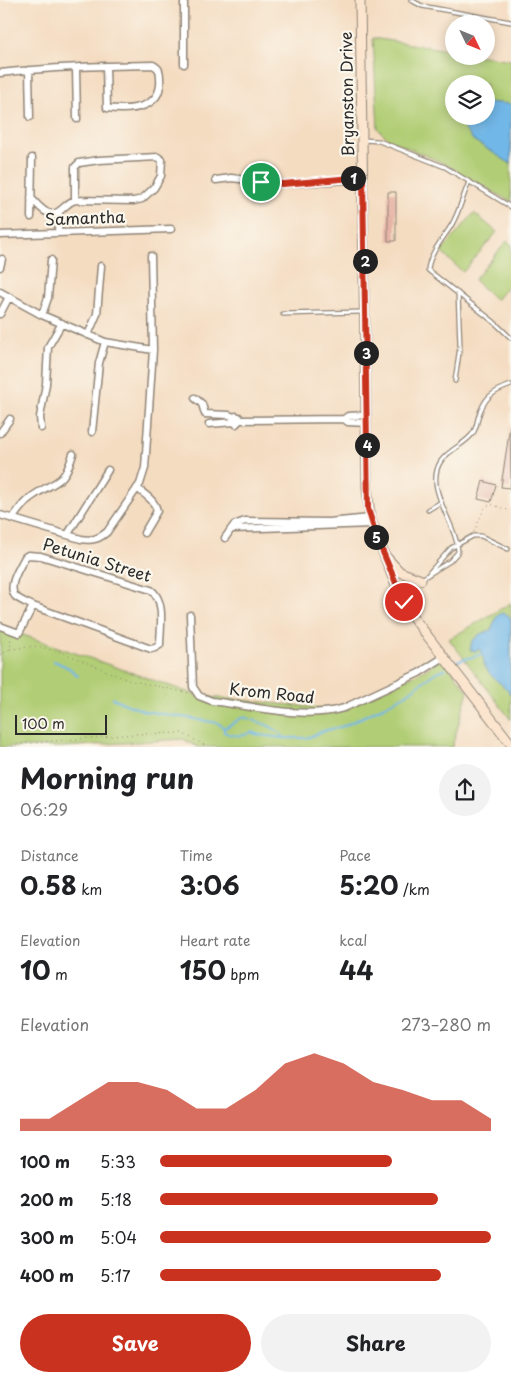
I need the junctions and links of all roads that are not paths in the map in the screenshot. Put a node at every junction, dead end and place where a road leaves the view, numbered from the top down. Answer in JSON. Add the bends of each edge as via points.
{"nodes":[{"id":1,"x":184,"y":0,"type":"edge"},
{"id":2,"x":360,"y":0,"type":"edge"},
{"id":3,"x":411,"y":0,"type":"edge"},
{"id":4,"x":511,"y":22,"type":"edge"},
{"id":5,"x":184,"y":64,"type":"dead end"},
{"id":6,"x":106,"y":66,"type":"junction"},
{"id":7,"x":76,"y":68,"type":"junction"},
{"id":8,"x":29,"y":70,"type":"junction"},
{"id":9,"x":0,"y":73,"type":"edge"},
{"id":10,"x":30,"y":117,"type":"dead end"},
{"id":11,"x":77,"y":119,"type":"dead end"},
{"id":12,"x":363,"y":140,"type":"junction"},
{"id":13,"x":32,"y":158,"type":"dead end"},
{"id":14,"x":363,"y":179,"type":"junction"},
{"id":15,"x":216,"y":180,"type":"dead end"},
{"id":16,"x":469,"y":182,"type":"junction"},
{"id":17,"x":31,"y":198,"type":"junction"},
{"id":18,"x":75,"y":200,"type":"junction"},
{"id":19,"x":511,"y":207,"type":"edge"},
{"id":20,"x":59,"y":212,"type":"junction"},
{"id":21,"x":31,"y":217,"type":"dead end"},
{"id":22,"x":170,"y":229,"type":"dead end"},
{"id":23,"x":0,"y":231,"type":"edge"},
{"id":24,"x":58,"y":233,"type":"junction"},
{"id":25,"x":0,"y":235,"type":"edge"},
{"id":26,"x":151,"y":256,"type":"dead end"},
{"id":27,"x":2,"y":259,"type":"dead end"},
{"id":28,"x":51,"y":260,"type":"dead end"},
{"id":29,"x":101,"y":266,"type":"dead end"},
{"id":30,"x":0,"y":267,"type":"edge"},
{"id":31,"x":0,"y":292,"type":"edge"},
{"id":32,"x":458,"y":293,"type":"junction"},
{"id":33,"x":9,"y":297,"type":"junction"},
{"id":34,"x":366,"y":312,"type":"junction"},
{"id":35,"x":0,"y":314,"type":"edge"},
{"id":36,"x":283,"y":314,"type":"dead end"},
{"id":37,"x":42,"y":315,"type":"junction"},
{"id":38,"x":62,"y":323,"type":"junction"},
{"id":39,"x":88,"y":335,"type":"junction"},
{"id":40,"x":511,"y":338,"type":"edge"},
{"id":41,"x":105,"y":342,"type":"junction"},
{"id":42,"x":152,"y":350,"type":"junction"},
{"id":43,"x":455,"y":381,"type":"dead end"},
{"id":44,"x":511,"y":385,"type":"edge"},
{"id":45,"x":195,"y":398,"type":"dead end"},
{"id":46,"x":10,"y":419,"type":"dead end"},
{"id":47,"x":367,"y":419,"type":"junction"},
{"id":48,"x":236,"y":420,"type":"junction"},
{"id":49,"x":209,"y":424,"type":"dead end"},
{"id":50,"x":41,"y":428,"type":"dead end"},
{"id":51,"x":92,"y":432,"type":"dead end"},
{"id":52,"x":0,"y":433,"type":"edge"},
{"id":53,"x":73,"y":454,"type":"dead end"},
{"id":54,"x":108,"y":470,"type":"dead end"},
{"id":55,"x":137,"y":488,"type":"junction"},
{"id":56,"x":441,"y":502,"type":"junction"},
{"id":57,"x":428,"y":510,"type":"dead end"},
{"id":58,"x":0,"y":515,"type":"edge"},
{"id":59,"x":12,"y":519,"type":"junction"},
{"id":60,"x":371,"y":521,"type":"junction"},
{"id":61,"x":144,"y":533,"type":"dead end"},
{"id":62,"x":68,"y":534,"type":"junction"},
{"id":63,"x":225,"y":538,"type":"dead end"},
{"id":64,"x":457,"y":544,"type":"junction"},
{"id":65,"x":508,"y":549,"type":"dead end"},
{"id":66,"x":383,"y":554,"type":"junction"},
{"id":67,"x":424,"y":578,"type":"junction"},
{"id":68,"x":398,"y":591,"type":"junction"},
{"id":69,"x":33,"y":606,"type":"junction"},
{"id":70,"x":190,"y":615,"type":"dead end"},
{"id":71,"x":0,"y":626,"type":"edge"},
{"id":72,"x":444,"y":657,"type":"junction"},
{"id":73,"x":511,"y":744,"type":"edge"}],
"edges":[{"from":1,"to":5,"type":"street"},
{"from":2,"to":12,"type":"street","name":"Bryanston Drive"},
{"from":3,"to":4,"type":"lane","via":[[422,6]]},
{"from":6,"to":6,"type":"street","via":[[155,66],[160,71],[160,91],[148,104],[135,108],[107,108]]},
{"from":6,"to":7,"type":"street"},
{"from":7,"to":8,"type":"street"},
{"from":7,"to":11,"type":"street"},
{"from":8,"to":9,"type":"street"},
{"from":8,"to":10,"type":"street"},
{"from":12,"to":14,"type":"street","name":"Bryanston Drive"},
{"from":12,"to":16,"type":"lane","via":[[394,146],[446,167]]},
{"from":13,"to":17,"type":"street"},
{"from":14,"to":15,"type":"street","via":[[283,184],[231,178]]},
{"from":14,"to":34,"type":"street","name":"Bryanston Drive"},
{"from":16,"to":19,"type":"lane"},
{"from":16,"to":32,"type":"lane","via":[[452,224],[427,268]]},
{"from":17,"to":20,"type":"street","via":[[45,211]]},
{"from":17,"to":21,"type":"street"},
{"from":18,"to":18,"type":"street","via":[[142,199],[161,176],[162,160],[158,157],[79,163],[75,167]]},
{"from":18,"to":20,"type":"street"},
{"from":20,"to":24,"type":"street"},
{"from":22,"to":24,"type":"street","name":"Samantha"},
{"from":23,"to":25,"type":"street"},
{"from":24,"to":25,"type":"street","name":"Samantha"},
{"from":26,"to":42,"type":"street"},
{"from":27,"to":30,"type":"street"},
{"from":28,"to":37,"type":"street","via":[[48,298]]},
{"from":29,"to":39,"type":"street","via":[[97,314]]},
{"from":31,"to":33,"type":"street"},
{"from":32,"to":40,"type":"lane"},
{"from":32,"to":43,"type":"lane","via":[[460,346]]},
{"from":33,"to":35,"type":"street"},
{"from":33,"to":37,"type":"street"},
{"from":34,"to":36,"type":"lane"},
{"from":34,"to":47,"type":"street","name":"Bryanston Drive"},
{"from":37,"to":38,"type":"street"},
{"from":38,"to":39,"type":"street"},
{"from":38,"to":50,"type":"street","via":[[48,347]]},
{"from":39,"to":41,"type":"street"},
{"from":41,"to":42,"type":"street"},
{"from":41,"to":51,"type":"street","via":[[99,363]]},
{"from":42,"to":55,"type":"street","via":[[146,462]]},
{"from":44,"to":56,"type":"lane","via":[[495,391],[482,404],[473,433],[442,460],[435,479]]},
{"from":45,"to":48,"type":"street","via":[[202,404],[205,414],[231,415]]},
{"from":46,"to":52,"type":"street"},
{"from":47,"to":48,"type":"street","via":[[348,416],[344,419]]},
{"from":47,"to":60,"type":"street","name":"Bryanston Drive","via":[[367,487]]},
{"from":48,"to":49,"type":"street"},
{"from":53,"to":59,"type":"street","via":[[64,477],[30,498]]},
{"from":54,"to":62,"type":"street"},
{"from":55,"to":61,"type":"street","via":[[154,503],[157,511]]},
{"from":55,"to":62,"type":"street","via":[[101,537],[87,540]]},
{"from":56,"to":57,"type":"lane"},
{"from":56,"to":64,"type":"lane"},
{"from":58,"to":59,"type":"street"},
{"from":59,"to":62,"type":"street"},
{"from":60,"to":63,"type":"street","via":[[245,521],[238,523]]},
{"from":60,"to":66,"type":"street","name":"Bryanston Drive"},
{"from":64,"to":65,"type":"lane","via":[[473,536],[481,536]]},
{"from":64,"to":67,"type":"lane"},
{"from":64,"to":67,"type":"lane","via":[[458,552],[454,559]]},
{"from":66,"to":67,"type":"street","via":[[400,572]]},
{"from":66,"to":68,"type":"street","name":"Bryanston Drive"},
{"from":67,"to":68,"type":"lane"},
{"from":68,"to":72,"type":"street","name":"Bryanston Drive","via":[[409,612]]},
{"from":69,"to":69,"type":"street","name":"Petunia Street","via":[[16,597],[12,588],[25,558],[34,555],[152,590],[160,603],[160,645],[151,649]]},
{"from":69,"to":71,"type":"street","via":[[20,633]]},
{"from":70,"to":72,"type":"street","name":"Krom Road","via":[[192,682],[197,694],[212,701],[290,711],[336,711],[419,673]]},
{"from":72,"to":73,"type":"street","name":"Bryanston Drive"}]}
